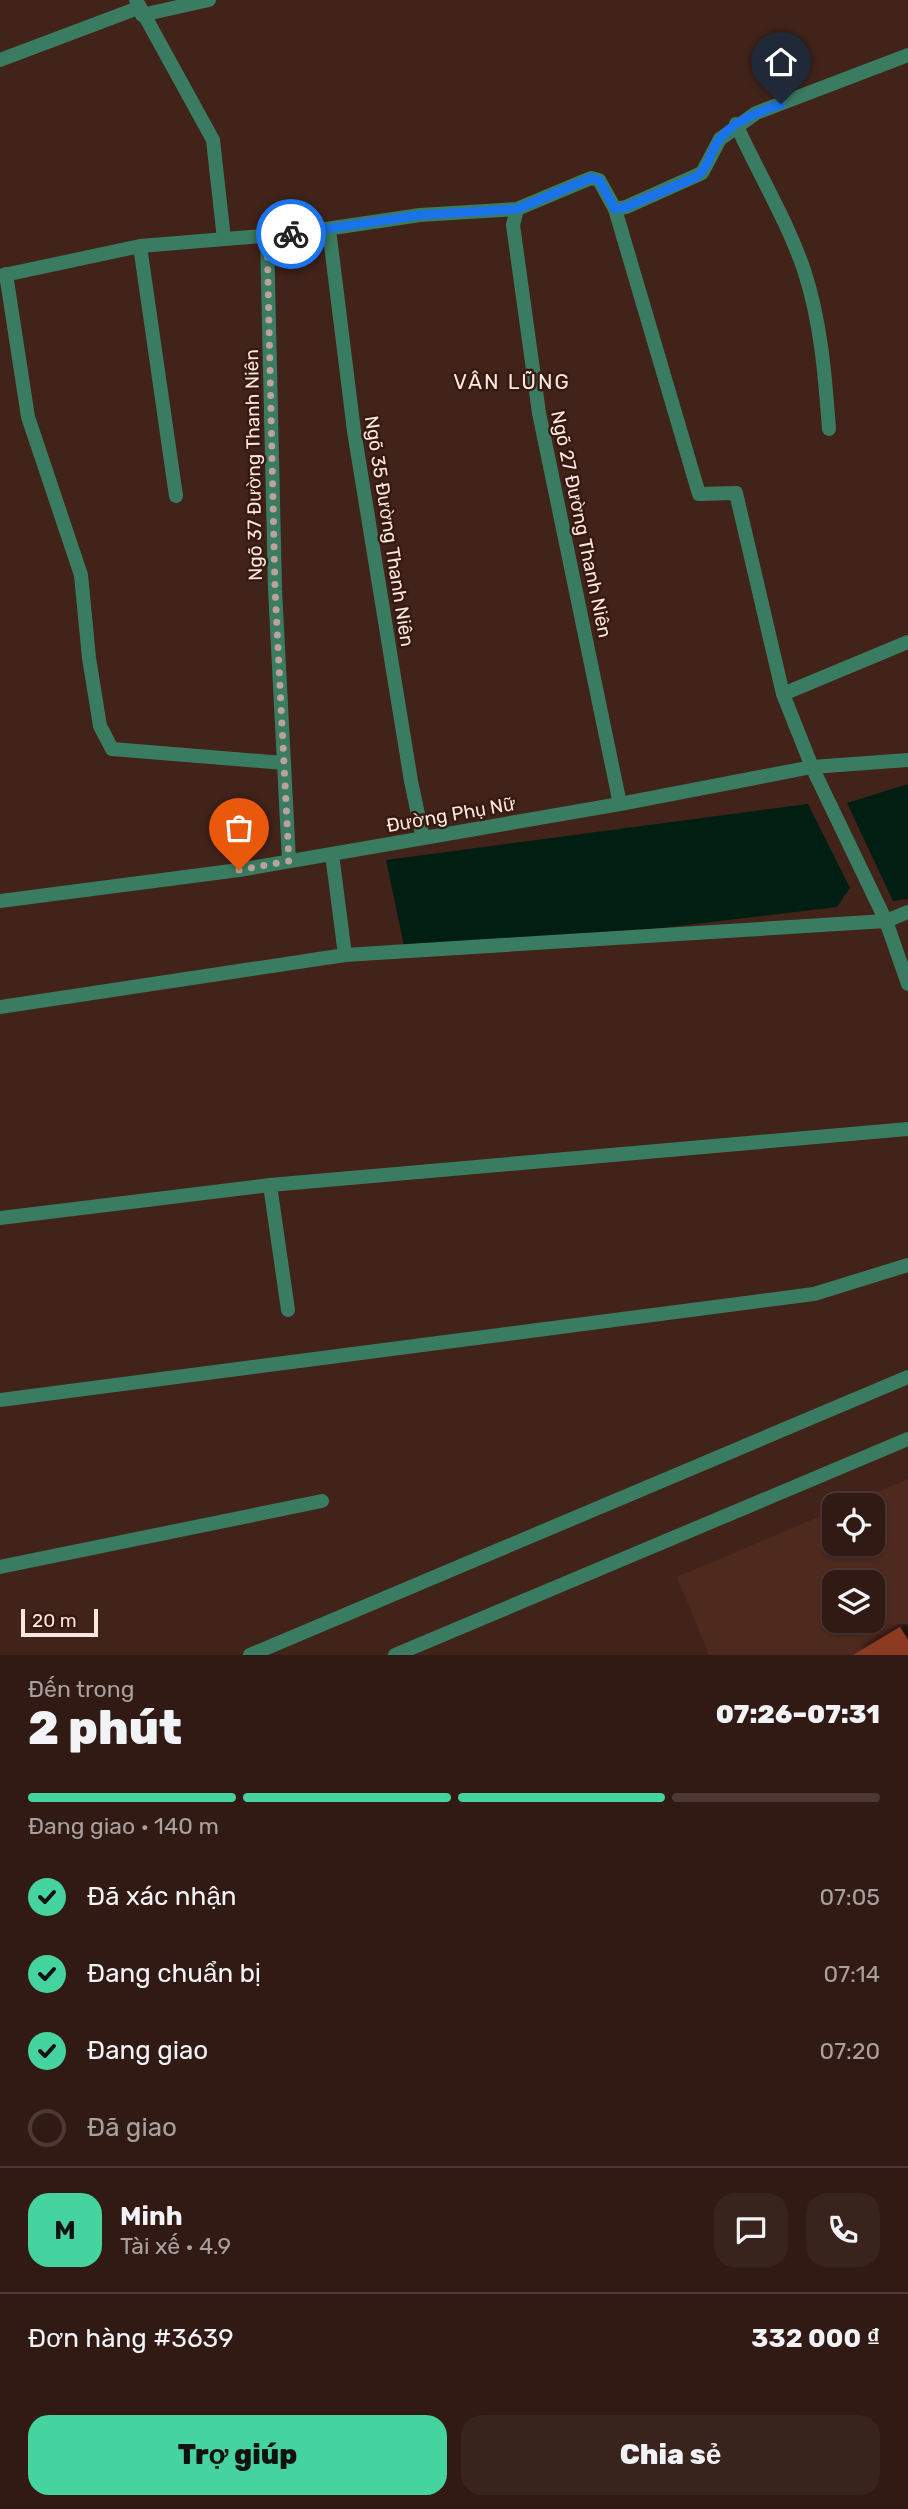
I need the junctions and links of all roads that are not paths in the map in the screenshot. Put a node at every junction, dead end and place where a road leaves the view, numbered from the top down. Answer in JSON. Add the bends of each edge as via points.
{"nodes":[{"id":1,"x":209,"y":0,"type":"edge"},
{"id":2,"x":139,"y":8,"type":"edge"},
{"id":3,"x":908,"y":55,"type":"edge"},
{"id":4,"x":0,"y":60,"type":"edge"},
{"id":5,"x":736,"y":124,"type":"junction"},
{"id":6,"x":517,"y":209,"type":"junction"},
{"id":7,"x":615,"y":209,"type":"junction"},
{"id":8,"x":329,"y":229,"type":"junction"},
{"id":9,"x":267,"y":236,"type":"junction"},
{"id":10,"x":224,"y":239,"type":"junction"},
{"id":11,"x":141,"y":246,"type":"junction"},
{"id":12,"x":3,"y":275,"type":"edge"},
{"id":13,"x":829,"y":429,"type":"dead end"},
{"id":14,"x":176,"y":496,"type":"dead end"},
{"id":15,"x":908,"y":642,"type":"edge"},
{"id":16,"x":783,"y":694,"type":"junction"},
{"id":17,"x":908,"y":760,"type":"edge"},
{"id":18,"x":284,"y":763,"type":"junction"},
{"id":19,"x":812,"y":767,"type":"junction"},
{"id":20,"x":620,"y":804,"type":"junction"},
{"id":21,"x":423,"y":838,"type":"junction"},
{"id":22,"x":332,"y":854,"type":"junction"},
{"id":23,"x":289,"y":861,"type":"junction"},
{"id":24,"x":0,"y":901,"type":"edge"},
{"id":25,"x":908,"y":912,"type":"edge"},
{"id":26,"x":886,"y":921,"type":"junction"},
{"id":27,"x":345,"y":955,"type":"junction"},
{"id":28,"x":908,"y":984,"type":"edge"},
{"id":29,"x":0,"y":1007,"type":"edge"},
{"id":30,"x":908,"y":1129,"type":"edge"},
{"id":31,"x":270,"y":1185,"type":"junction"},
{"id":32,"x":0,"y":1218,"type":"edge"},
{"id":33,"x":908,"y":1265,"type":"edge"},
{"id":34,"x":288,"y":1310,"type":"dead end"},
{"id":35,"x":908,"y":1377,"type":"edge"},
{"id":36,"x":0,"y":1400,"type":"edge"},
{"id":37,"x":908,"y":1439,"type":"edge"},
{"id":38,"x":322,"y":1501,"type":"dead end"},
{"id":39,"x":0,"y":1567,"type":"edge"},
{"id":40,"x":250,"y":1655,"type":"edge"},
{"id":41,"x":395,"y":1655,"type":"edge"}],
"edges":[{"from":1,"to":2,"type":"street"},
{"from":2,"to":4,"type":"street"},
{"from":2,"to":10,"type":"street","via":[[213,140]]},
{"from":3,"to":5,"type":"street"},
{"from":5,"to":7,"type":"street","via":[[720,139],[702,173]]},
{"from":5,"to":13,"type":"street","via":[[804,271],[824,360]]},
{"from":6,"to":7,"type":"street","via":[[591,178],[599,180]]},
{"from":6,"to":8,"type":"street","via":[[420,215]]},
{"from":6,"to":20,"type":"street","name":"Ngõ 27 Đường Thanh Niên","via":[[513,225],[539,413]]},
{"from":7,"to":16,"type":"street","via":[[699,494],[736,493]]},
{"from":8,"to":9,"type":"street"},
{"from":8,"to":21,"type":"street","name":"Ngõ 35 Đường Thanh Niên","via":[[354,432]]},
{"from":9,"to":10,"type":"street"},
{"from":9,"to":18,"type":"street","name":"Ngõ 37 Đường Thanh Niên"},
{"from":10,"to":11,"type":"street"},
{"from":11,"to":12,"type":"street"},
{"from":11,"to":14,"type":"street"},
{"from":12,"to":18,"type":"street","via":[[28,417],[81,575],[100,726],[112,748]]},
{"from":15,"to":16,"type":"street"},
{"from":16,"to":19,"type":"street"},
{"from":17,"to":19,"type":"street","name":"Đường Phụ Nữ"},
{"from":18,"to":23,"type":"street","name":"Ngõ 37 Đường Thanh Niên"},
{"from":19,"to":20,"type":"street","name":"Đường Phụ Nữ"},
{"from":19,"to":26,"type":"street"},
{"from":20,"to":21,"type":"street","name":"Đường Phụ Nữ"},
{"from":21,"to":22,"type":"street","name":"Đường Phụ Nữ"},
{"from":22,"to":23,"type":"street","name":"Đường Phụ Nữ"},
{"from":22,"to":27,"type":"street"},
{"from":23,"to":24,"type":"street","name":"Đường Phụ Nữ"},
{"from":25,"to":26,"type":"street"},
{"from":26,"to":27,"type":"street"},
{"from":26,"to":28,"type":"street"},
{"from":27,"to":29,"type":"street"},
{"from":30,"to":31,"type":"street"},
{"from":31,"to":32,"type":"street"},
{"from":31,"to":34,"type":"street"},
{"from":33,"to":36,"type":"street","via":[[814,1294]]},
{"from":35,"to":40,"type":"street"},
{"from":37,"to":41,"type":"street"},
{"from":38,"to":39,"type":"street"}]}
